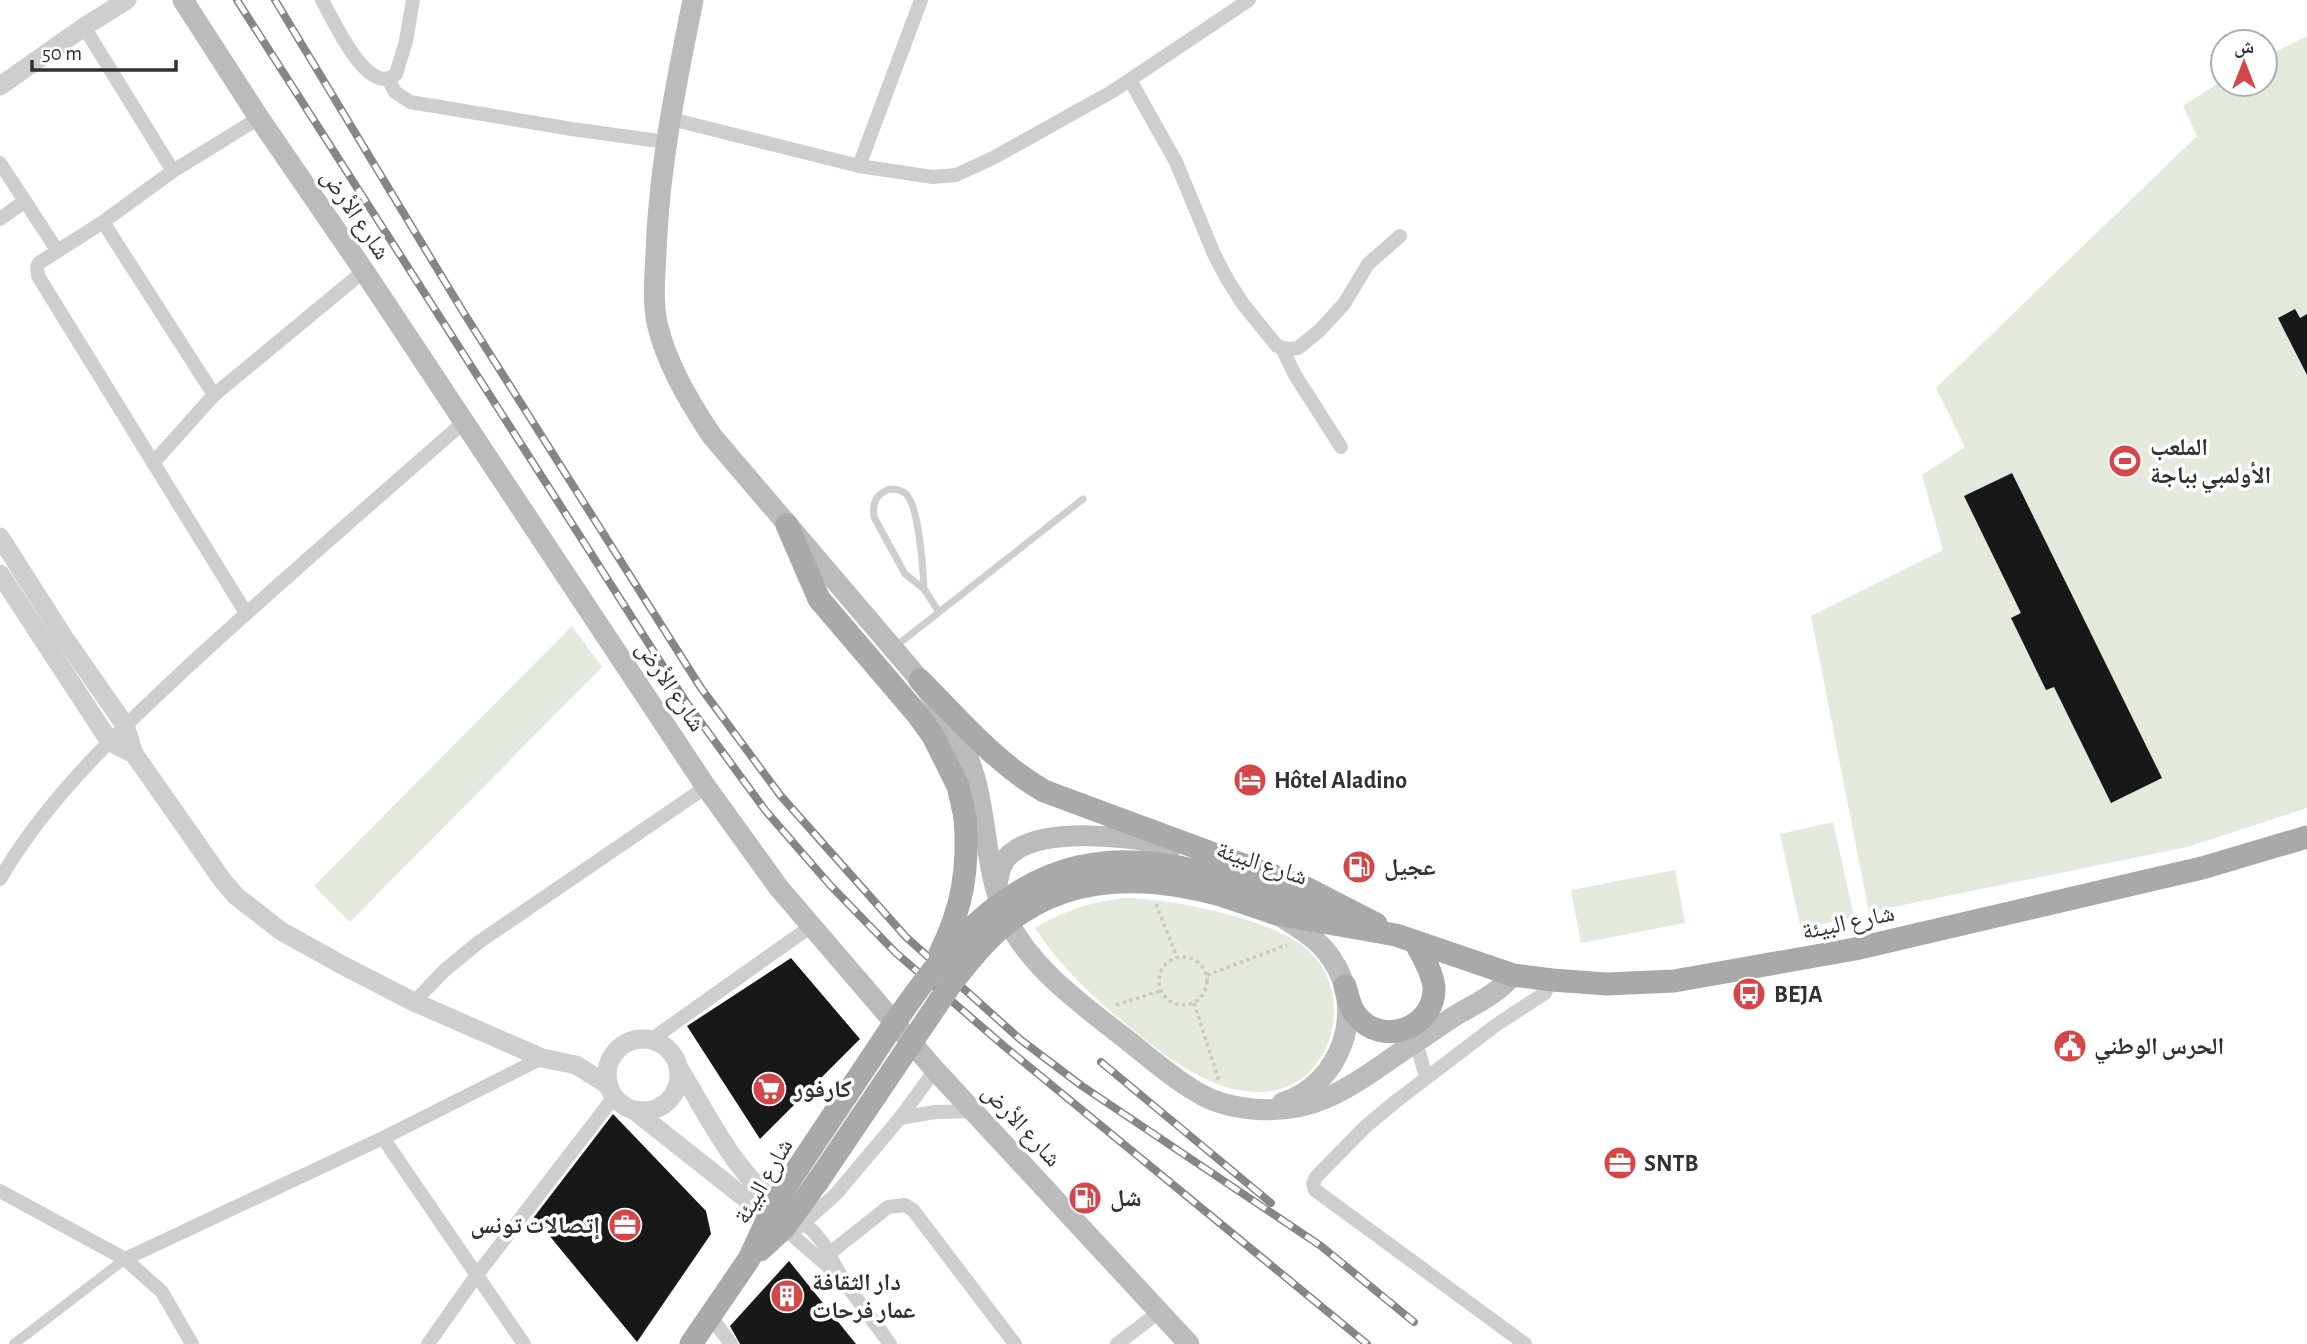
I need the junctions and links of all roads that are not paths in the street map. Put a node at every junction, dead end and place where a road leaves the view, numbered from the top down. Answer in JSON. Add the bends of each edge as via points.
{"nodes":[{"id":1,"x":127,"y":0,"type":"edge"},
{"id":2,"x":183,"y":0,"type":"edge"},
{"id":3,"x":322,"y":0,"type":"edge"},
{"id":4,"x":413,"y":0,"type":"edge"},
{"id":5,"x":693,"y":0,"type":"edge"},
{"id":6,"x":921,"y":0,"type":"edge"},
{"id":7,"x":1249,"y":0,"type":"edge"},
{"id":8,"x":84,"y":27,"type":"junction"},
{"id":9,"x":388,"y":79,"type":"junction"},
{"id":10,"x":1130,"y":80,"type":"junction"},
{"id":11,"x":0,"y":86,"type":"edge"},
{"id":12,"x":259,"y":118,"type":"junction"},
{"id":13,"x":671,"y":119,"type":"junction"},
{"id":14,"x":666,"y":142,"type":"junction"},
{"id":15,"x":0,"y":163,"type":"edge"},
{"id":16,"x":859,"y":166,"type":"junction"},
{"id":17,"x":173,"y":171,"type":"junction"},
{"id":18,"x":25,"y":201,"type":"junction"},
{"id":19,"x":0,"y":219,"type":"edge"},
{"id":20,"x":103,"y":222,"type":"junction"},
{"id":21,"x":1400,"y":236,"type":"dead end"},
{"id":22,"x":57,"y":250,"type":"junction"},
{"id":23,"x":364,"y":271,"type":"junction"},
{"id":24,"x":1282,"y":348,"type":"junction"},
{"id":25,"x":214,"y":395,"type":"junction"},
{"id":26,"x":464,"y":422,"type":"junction"},
{"id":27,"x":1341,"y":447,"type":"dead end"},
{"id":28,"x":153,"y":463,"type":"junction"},
{"id":29,"x":1083,"y":499,"type":"dead end"},
{"id":30,"x":787,"y":525,"type":"junction"},
{"id":31,"x":0,"y":537,"type":"edge"},
{"id":32,"x":0,"y":574,"type":"edge"},
{"id":33,"x":924,"y":589,"type":"junction"},
{"id":34,"x":939,"y":612,"type":"junction"},
{"id":35,"x":246,"y":613,"type":"junction"},
{"id":36,"x":893,"y":648,"type":"junction"},
{"id":37,"x":920,"y":680,"type":"junction"},
{"id":38,"x":125,"y":725,"type":"junction"},
{"id":39,"x":110,"y":742,"type":"junction"},
{"id":40,"x":134,"y":754,"type":"junction"},
{"id":41,"x":706,"y":787,"type":"junction"},
{"id":42,"x":2307,"y":837,"type":"edge"},
{"id":43,"x":1220,"y":856,"type":"junction"},
{"id":44,"x":0,"y":879,"type":"edge"},
{"id":45,"x":1227,"y":888,"type":"junction"},
{"id":46,"x":997,"y":889,"type":"junction"},
{"id":47,"x":1277,"y":914,"type":"junction"},
{"id":48,"x":810,"y":927,"type":"junction"},
{"id":49,"x":1396,"y":934,"type":"junction"},
{"id":50,"x":1513,"y":975,"type":"junction"},
{"id":51,"x":928,"y":976,"type":"junction"},
{"id":52,"x":1552,"y":980,"type":"junction"},
{"id":53,"x":1345,"y":986,"type":"junction"},
{"id":54,"x":414,"y":1002,"type":"junction"},
{"id":55,"x":1414,"y":1034,"type":"junction"},
{"id":56,"x":652,"y":1039,"type":"junction"},
{"id":57,"x":617,"y":1048,"type":"junction"},
{"id":58,"x":542,"y":1058,"type":"junction"},
{"id":59,"x":576,"y":1065,"type":"junction"},
{"id":60,"x":680,"y":1070,"type":"junction"},
{"id":61,"x":935,"y":1070,"type":"junction"},
{"id":62,"x":1426,"y":1077,"type":"junction"},
{"id":63,"x":611,"y":1091,"type":"junction"},
{"id":64,"x":1257,"y":1110,"type":"junction"},
{"id":65,"x":635,"y":1111,"type":"junction"},
{"id":66,"x":975,"y":1111,"type":"junction"},
{"id":67,"x":900,"y":1118,"type":"junction"},
{"id":68,"x":383,"y":1138,"type":"junction"},
{"id":69,"x":0,"y":1191,"type":"edge"},
{"id":70,"x":786,"y":1220,"type":"junction"},
{"id":71,"x":830,"y":1253,"type":"junction"},
{"id":72,"x":125,"y":1259,"type":"junction"},
{"id":73,"x":475,"y":1276,"type":"junction"},
{"id":74,"x":843,"y":1280,"type":"junction"},
{"id":75,"x":1159,"y":1312,"type":"junction"},
{"id":76,"x":711,"y":1317,"type":"junction"},
{"id":77,"x":14,"y":1344,"type":"edge"},
{"id":78,"x":192,"y":1344,"type":"edge"},
{"id":79,"x":429,"y":1344,"type":"edge"},
{"id":80,"x":524,"y":1344,"type":"edge"},
{"id":81,"x":691,"y":1344,"type":"edge"},
{"id":82,"x":731,"y":1344,"type":"edge"},
{"id":83,"x":890,"y":1344,"type":"edge"},
{"id":84,"x":1015,"y":1344,"type":"edge"},
{"id":85,"x":1117,"y":1344,"type":"edge"},
{"id":86,"x":1189,"y":1344,"type":"edge"},
{"id":87,"x":1525,"y":1344,"type":"edge"}],
"edges":[{"from":1,"to":8,"type":"street"},
{"from":2,"to":12,"type":"main road","name":"شارع الأرض"},
{"from":3,"to":9,"type":"street","via":[[370,75]]},
{"from":4,"to":9,"type":"street","via":[[401,60],[396,74]]},
{"from":5,"to":13,"type":"main road"},
{"from":6,"to":16,"type":"street"},
{"from":7,"to":10,"type":"street"},
{"from":8,"to":11,"type":"street"},
{"from":8,"to":17,"type":"street"},
{"from":9,"to":14,"type":"street","via":[[410,102]]},
{"from":10,"to":16,"type":"street","via":[[956,175],[933,177]]},
{"from":10,"to":24,"type":"street","via":[[1176,162],[1227,279]]},
{"from":12,"to":17,"type":"street"},
{"from":12,"to":23,"type":"main road","name":"شارع الأرض"},
{"from":13,"to":14,"type":"main road"},
{"from":13,"to":16,"type":"street"},
{"from":14,"to":30,"type":"main road","via":[[657,213],[654,290],[658,327],[689,402]]},
{"from":15,"to":18,"type":"street"},
{"from":17,"to":20,"type":"street"},
{"from":18,"to":19,"type":"street"},
{"from":18,"to":22,"type":"street"},
{"from":20,"to":22,"type":"street"},
{"from":20,"to":25,"type":"street"},
{"from":21,"to":24,"type":"street","via":[[1368,264],[1320,331],[1298,348]]},
{"from":22,"to":28,"type":"street","via":[[39,263],[38,276]]},
{"from":23,"to":25,"type":"street"},
{"from":23,"to":26,"type":"main road","name":"شارع الأرض"},
{"from":24,"to":27,"type":"street"},
{"from":25,"to":28,"type":"street"},
{"from":26,"to":35,"type":"street"},
{"from":26,"to":41,"type":"main road","name":"شارع الأرض"},
{"from":28,"to":35,"type":"street"},
{"from":29,"to":34,"type":"lane"},
{"from":30,"to":36,"type":"main road"},
{"from":30,"to":51,"type":"main road","bridge":true,"via":[[819,599],[918,715],[958,786],[965,817],[966,872],[952,924]]},
{"from":31,"to":38,"type":"street"},
{"from":32,"to":39,"type":"street"},
{"from":33,"to":33,"type":"lane","via":[[912,503],[899,490],[881,492],[875,499],[874,517],[905,574]]},
{"from":33,"to":34,"type":"lane"},
{"from":34,"to":36,"type":"lane"},
{"from":35,"to":38,"type":"street"},
{"from":36,"to":37,"type":"main road"},
{"from":37,"to":43,"type":"main road","via":[[1020,777],[1044,791]]},
{"from":37,"to":46,"type":"main road","via":[[967,753]]},
{"from":38,"to":39,"type":"street"},
{"from":38,"to":40,"type":"street"},
{"from":39,"to":40,"type":"street"},
{"from":39,"to":44,"type":"street","via":[[50,807]]},
{"from":40,"to":54,"type":"street","via":[[236,896],[281,931]]},
{"from":41,"to":48,"type":"main road","name":"شارع الأرض"},
{"from":41,"to":54,"type":"street","via":[[479,942]]},
{"from":42,"to":52,"type":"main road","name":"شارع البيئة","via":[[2202,868],[1830,953],[1674,981],[1607,984]]},
{"from":43,"to":46,"type":"main road","via":[[1113,836],[1041,840],[1011,853],[999,871]]},
{"from":43,"to":49,"type":"main road","via":[[1306,888]]},
{"from":45,"to":47,"type":"main road","name":"شارع البيئة"},
{"from":45,"to":49,"type":"main road","name":"شارع البيئة"},
{"from":45,"to":51,"type":"main road","name":"شارع البيئة","bridge":true,"via":[[1182,867],[1136,862],[1078,867],[1016,893],[959,940]]},
{"from":45,"to":70,"type":"main road","name":"شارع البيئة","bridge":true,"via":[[1139,880],[1085,886],[1025,909],[993,936],[953,981],[818,1181]]},
{"from":46,"to":64,"type":"main road","via":[[1005,915],[1023,946],[1069,995],[1198,1093],[1227,1106]]},
{"from":47,"to":49,"type":"main road","name":"شارع البيئة"},
{"from":47,"to":53,"type":"main road","via":[[1322,946]]},
{"from":48,"to":56,"type":"street"},
{"from":48,"to":61,"type":"main road","name":"شارع الأرض"},
{"from":49,"to":50,"type":"main road","name":"شارع البيئة"},
{"from":49,"to":55,"type":"main road","via":[[1431,975],[1434,988]]},
{"from":50,"to":52,"type":"main road","name":"شارع البيئة"},
{"from":50,"to":55,"type":"main road","via":[[1489,997]]},
{"from":51,"to":70,"type":"main road","name":"شارع البيئة","bridge":true,"via":[[798,1168]]},
{"from":52,"to":62,"type":"street","via":[[1545,993]]},
{"from":53,"to":55,"type":"main road","via":[[1355,1015],[1365,1025],[1377,1031]]},
{"from":53,"to":64,"type":"main road","via":[[1346,1032],[1326,1074],[1288,1101]]},
{"from":54,"to":58,"type":"street"},
{"from":55,"to":62,"type":"street"},
{"from":55,"to":64,"type":"main road","via":[[1325,1100],[1291,1110]]},
{"from":56,"to":57,"type":"street","via":[[634,1040]]},
{"from":56,"to":60,"type":"street","via":[[675,1056]]},
{"from":57,"to":59,"type":"street"},
{"from":57,"to":63,"type":"street","via":[[607,1066]]},
{"from":58,"to":59,"type":"street"},
{"from":58,"to":68,"type":"street"},
{"from":59,"to":63,"type":"street"},
{"from":60,"to":65,"type":"street","via":[[679,1084],[663,1107]]},
{"from":60,"to":70,"type":"street","via":[[737,1165]]},
{"from":61,"to":66,"type":"main road","name":"شارع الأرض"},
{"from":61,"to":67,"type":"street"},
{"from":62,"to":87,"type":"street","via":[[1365,1127],[1316,1177],[1313,1187]]},
{"from":63,"to":65,"type":"street"},
{"from":63,"to":73,"type":"street"},
{"from":65,"to":70,"type":"street"},
{"from":66,"to":67,"type":"street"},
{"from":66,"to":75,"type":"main road","name":"شارع الأرض"},
{"from":67,"to":70,"type":"street","via":[[836,1194]]},
{"from":68,"to":72,"type":"street"},
{"from":68,"to":73,"type":"street"},
{"from":69,"to":72,"type":"street"},
{"from":70,"to":71,"type":"street","via":[[812,1230]]},
{"from":70,"to":74,"type":"street"},
{"from":70,"to":76,"type":"main road","name":"شارع البيئة","via":[[750,1259]]},
{"from":71,"to":74,"type":"street"},
{"from":71,"to":84,"type":"street","via":[[888,1207],[905,1205]]},
{"from":72,"to":77,"type":"street"},
{"from":72,"to":78,"type":"street","via":[[162,1292]]},
{"from":73,"to":79,"type":"street"},
{"from":73,"to":80,"type":"street"},
{"from":74,"to":83,"type":"street"},
{"from":75,"to":85,"type":"street"},
{"from":75,"to":86,"type":"main road","name":"شارع الأرض"},
{"from":76,"to":81,"type":"main road","name":"شارع البيئة"},
{"from":76,"to":82,"type":"street"}]}
